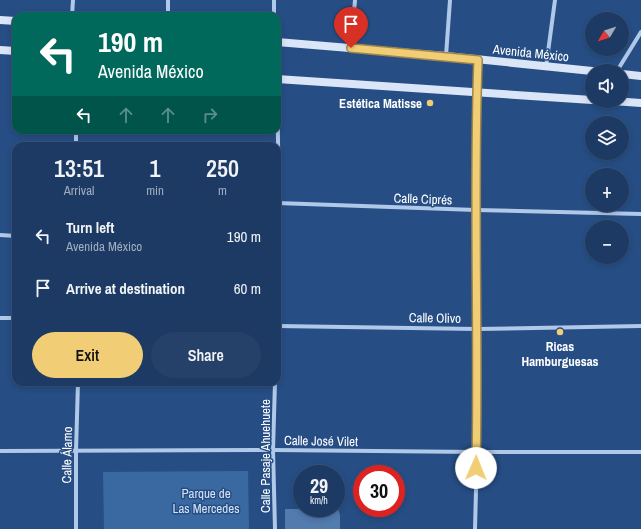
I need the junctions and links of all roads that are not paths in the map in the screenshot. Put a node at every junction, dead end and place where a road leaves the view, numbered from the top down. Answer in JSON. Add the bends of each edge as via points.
{"nodes":[{"id":1,"x":73,"y":0,"type":"edge"},
{"id":2,"x":168,"y":0,"type":"edge"},
{"id":3,"x":274,"y":0,"type":"edge"},
{"id":4,"x":355,"y":0,"type":"edge"},
{"id":5,"x":450,"y":0,"type":"edge"},
{"id":6,"x":555,"y":0,"type":"edge"},
{"id":7,"x":72,"y":12,"type":"edge"},
{"id":8,"x":168,"y":12,"type":"edge"},
{"id":9,"x":274,"y":12,"type":"edge"},
{"id":10,"x":0,"y":20,"type":"edge"},
{"id":11,"x":12,"y":21,"type":"edge"},
{"id":12,"x":641,"y":32,"type":"edge"},
{"id":13,"x":281,"y":42,"type":"edge"},
{"id":14,"x":351,"y":48,"type":"junction"},
{"id":15,"x":0,"y":50,"type":"edge"},
{"id":16,"x":12,"y":51,"type":"edge"},
{"id":17,"x":446,"y":56,"type":"junction"},
{"id":18,"x":478,"y":60,"type":"junction"},
{"id":19,"x":621,"y":64,"type":"edge"},
{"id":20,"x":546,"y":67,"type":"junction"},
{"id":21,"x":585,"y":70,"type":"edge"},
{"id":22,"x":629,"y":75,"type":"edge"},
{"id":23,"x":641,"y":76,"type":"edge"},
{"id":24,"x":281,"y":79,"type":"edge"},
{"id":25,"x":477,"y":91,"type":"junction"},
{"id":26,"x":585,"y":99,"type":"edge"},
{"id":27,"x":629,"y":102,"type":"edge"},
{"id":28,"x":641,"y":103,"type":"edge"},
{"id":29,"x":281,"y":203,"type":"edge"},
{"id":30,"x":476,"y":210,"type":"junction"},
{"id":31,"x":641,"y":214,"type":"edge"},
{"id":32,"x":0,"y":235,"type":"edge"},
{"id":33,"x":12,"y":236,"type":"edge"},
{"id":34,"x":0,"y":318,"type":"edge"},
{"id":35,"x":12,"y":318,"type":"edge"},
{"id":36,"x":281,"y":326,"type":"edge"},
{"id":37,"x":641,"y":326,"type":"edge"},
{"id":38,"x":477,"y":329,"type":"junction"},
{"id":39,"x":78,"y":386,"type":"edge"},
{"id":40,"x":275,"y":386,"type":"edge"},
{"id":41,"x":273,"y":450,"type":"junction"},
{"id":42,"x":0,"y":451,"type":"edge"},
{"id":43,"x":76,"y":451,"type":"junction"},
{"id":44,"x":477,"y":452,"type":"junction"},
{"id":45,"x":641,"y":452,"type":"edge"},
{"id":46,"x":76,"y":529,"type":"edge"},
{"id":47,"x":276,"y":529,"type":"edge"},
{"id":48,"x":475,"y":529,"type":"edge"}],
"edges":[{"from":1,"to":7,"type":"street"},
{"from":2,"to":8,"type":"street"},
{"from":3,"to":9,"type":"street"},
{"from":4,"to":14,"type":"street"},
{"from":5,"to":17,"type":"street"},
{"from":6,"to":20,"type":"street"},
{"from":10,"to":11,"type":"street"},
{"from":12,"to":19,"type":"street"},
{"from":13,"to":14,"type":"street","name":"Avenida México"},
{"from":14,"to":17,"type":"street","name":"Avenida México"},
{"from":15,"to":16,"type":"street"},
{"from":17,"to":18,"type":"street","name":"Avenida México"},
{"from":18,"to":20,"type":"street","name":"Avenida México"},
{"from":18,"to":25,"type":"street"},
{"from":20,"to":21,"type":"street","name":"Avenida México"},
{"from":22,"to":23,"type":"street"},
{"from":24,"to":25,"type":"street"},
{"from":25,"to":26,"type":"street"},
{"from":25,"to":30,"type":"street"},
{"from":27,"to":28,"type":"street"},
{"from":29,"to":30,"type":"street","name":"Calle Ciprés"},
{"from":30,"to":31,"type":"street","name":"Calle Ciprés"},
{"from":30,"to":38,"type":"street"},
{"from":32,"to":33,"type":"street"},
{"from":34,"to":35,"type":"street"},
{"from":36,"to":38,"type":"street","name":"Calle Olivo"},
{"from":37,"to":38,"type":"street","name":"Calle Olivo"},
{"from":38,"to":44,"type":"street"},
{"from":39,"to":43,"type":"street","name":"Calle Álamo"},
{"from":40,"to":41,"type":"street","name":"Calle Pasaje Ahuehuete"},
{"from":41,"to":43,"type":"street","name":"Calle José Vilet"},
{"from":41,"to":44,"type":"street","name":"Calle José Vilet"},
{"from":41,"to":47,"type":"street","name":"Calle Pasaje Ahuehuete"},
{"from":42,"to":43,"type":"street","name":"Calle José Vilet"},
{"from":43,"to":46,"type":"street","name":"Calle Álamo"},
{"from":44,"to":45,"type":"street","name":"Calle José Vilet"},
{"from":44,"to":48,"type":"street"}]}
